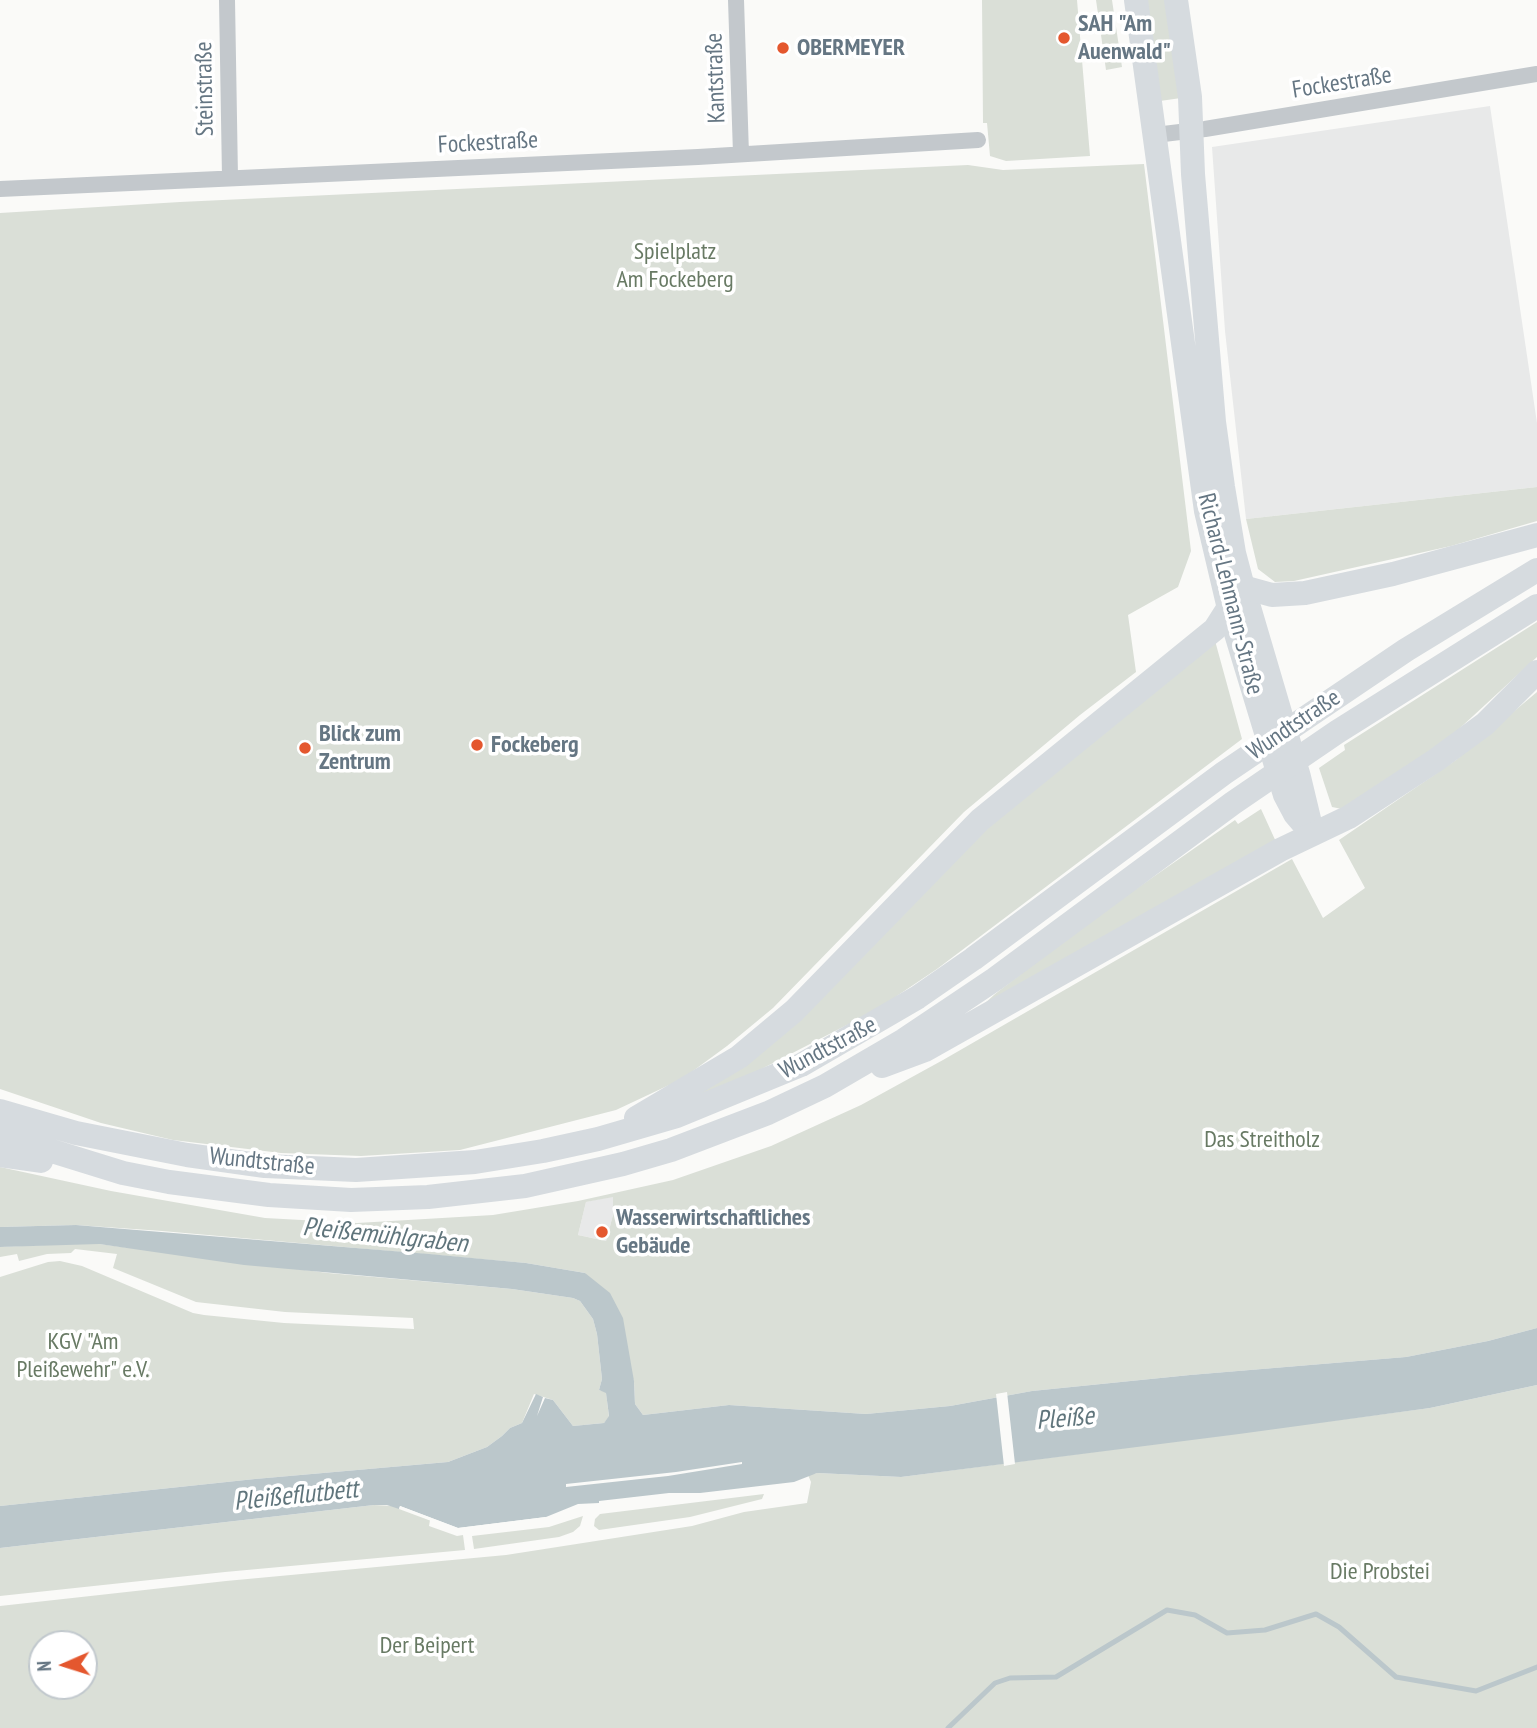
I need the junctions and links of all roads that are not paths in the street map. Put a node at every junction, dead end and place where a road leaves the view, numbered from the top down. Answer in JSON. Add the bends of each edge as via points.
{"nodes":[{"id":1,"x":227,"y":0,"type":"edge"},
{"id":2,"x":736,"y":0,"type":"edge"},
{"id":3,"x":1136,"y":0,"type":"edge"},
{"id":4,"x":1176,"y":0,"type":"edge"},
{"id":5,"x":1537,"y":74,"type":"edge"},
{"id":6,"x":1191,"y":131,"type":"junction"},
{"id":7,"x":1155,"y":135,"type":"junction"},
{"id":8,"x":978,"y":140,"type":"dead end"},
{"id":9,"x":741,"y":154,"type":"junction"},
{"id":10,"x":230,"y":177,"type":"junction"},
{"id":11,"x":0,"y":189,"type":"edge"},
{"id":12,"x":1537,"y":535,"type":"edge"},
{"id":13,"x":1537,"y":570,"type":"edge"},
{"id":14,"x":1236,"y":597,"type":"junction"},
{"id":15,"x":1537,"y":606,"type":"edge"},
{"id":16,"x":1537,"y":673,"type":"edge"},
{"id":17,"x":1312,"y":834,"type":"junction"},
{"id":18,"x":825,"y":1086,"type":"junction"},
{"id":19,"x":0,"y":1111,"type":"edge"},
{"id":20,"x":0,"y":1135,"type":"edge"},
{"id":21,"x":598,"y":1139,"type":"junction"},
{"id":22,"x":0,"y":1155,"type":"edge"},
{"id":23,"x":123,"y":1173,"type":"junction"}],
"edges":[{"from":1,"to":10,"type":"street","name":"Steinstraße"},
{"from":2,"to":9,"type":"street","name":"Kantstraße"},
{"from":3,"to":7,"type":"main road","name":"Richard-Lehmann-Straße"},
{"from":4,"to":6,"type":"main road","name":"Richard-Lehmann-Straße"},
{"from":5,"to":6,"type":"street","name":"Fockestraße"},
{"from":6,"to":7,"type":"street","name":"Fockestraße"},
{"from":6,"to":14,"type":"main road","name":"Richard-Lehmann-Straße","via":[[1214,422],[1234,553]]},
{"from":7,"to":14,"type":"main road","name":"Richard-Lehmann-Straße","via":[[1206,512]]},
{"from":8,"to":9,"type":"street","name":"Fockestraße"},
{"from":9,"to":10,"type":"street","name":"Fockestraße"},
{"from":10,"to":11,"type":"street","name":"Fockestraße"},
{"from":12,"to":14,"type":"main road","via":[[1305,593]]},
{"from":13,"to":21,"type":"main road","name":"Wundtstraße","via":[[1327,702],[973,959],[864,1030],[801,1065],[719,1101]]},
{"from":14,"to":17,"type":"main road","name":"Richard-Lehmann-Straße","via":[[1285,795]]},
{"from":14,"to":21,"type":"main road","via":[[1215,629],[980,820],[794,1012],[739,1057]]},
{"from":15,"to":18,"type":"main road","name":"Wundtstraße","via":[[1336,732],[950,1010]]},
{"from":16,"to":17,"type":"main road","via":[[1485,724],[1436,760],[1349,817]]},
{"from":17,"to":18,"type":"main road","via":[[925,1050]]},
{"from":18,"to":23,"type":"main road","name":"Wundtstraße","via":[[671,1150],[574,1176],[476,1192],[351,1200],[269,1195]]},
{"from":19,"to":21,"type":"main road","name":"Wundtstraße","via":[[76,1133],[265,1166],[356,1170],[475,1162]]},
{"from":20,"to":23,"type":"main road","name":"Wundtstraße"},
{"from":22,"to":23,"type":"main road"}]}
